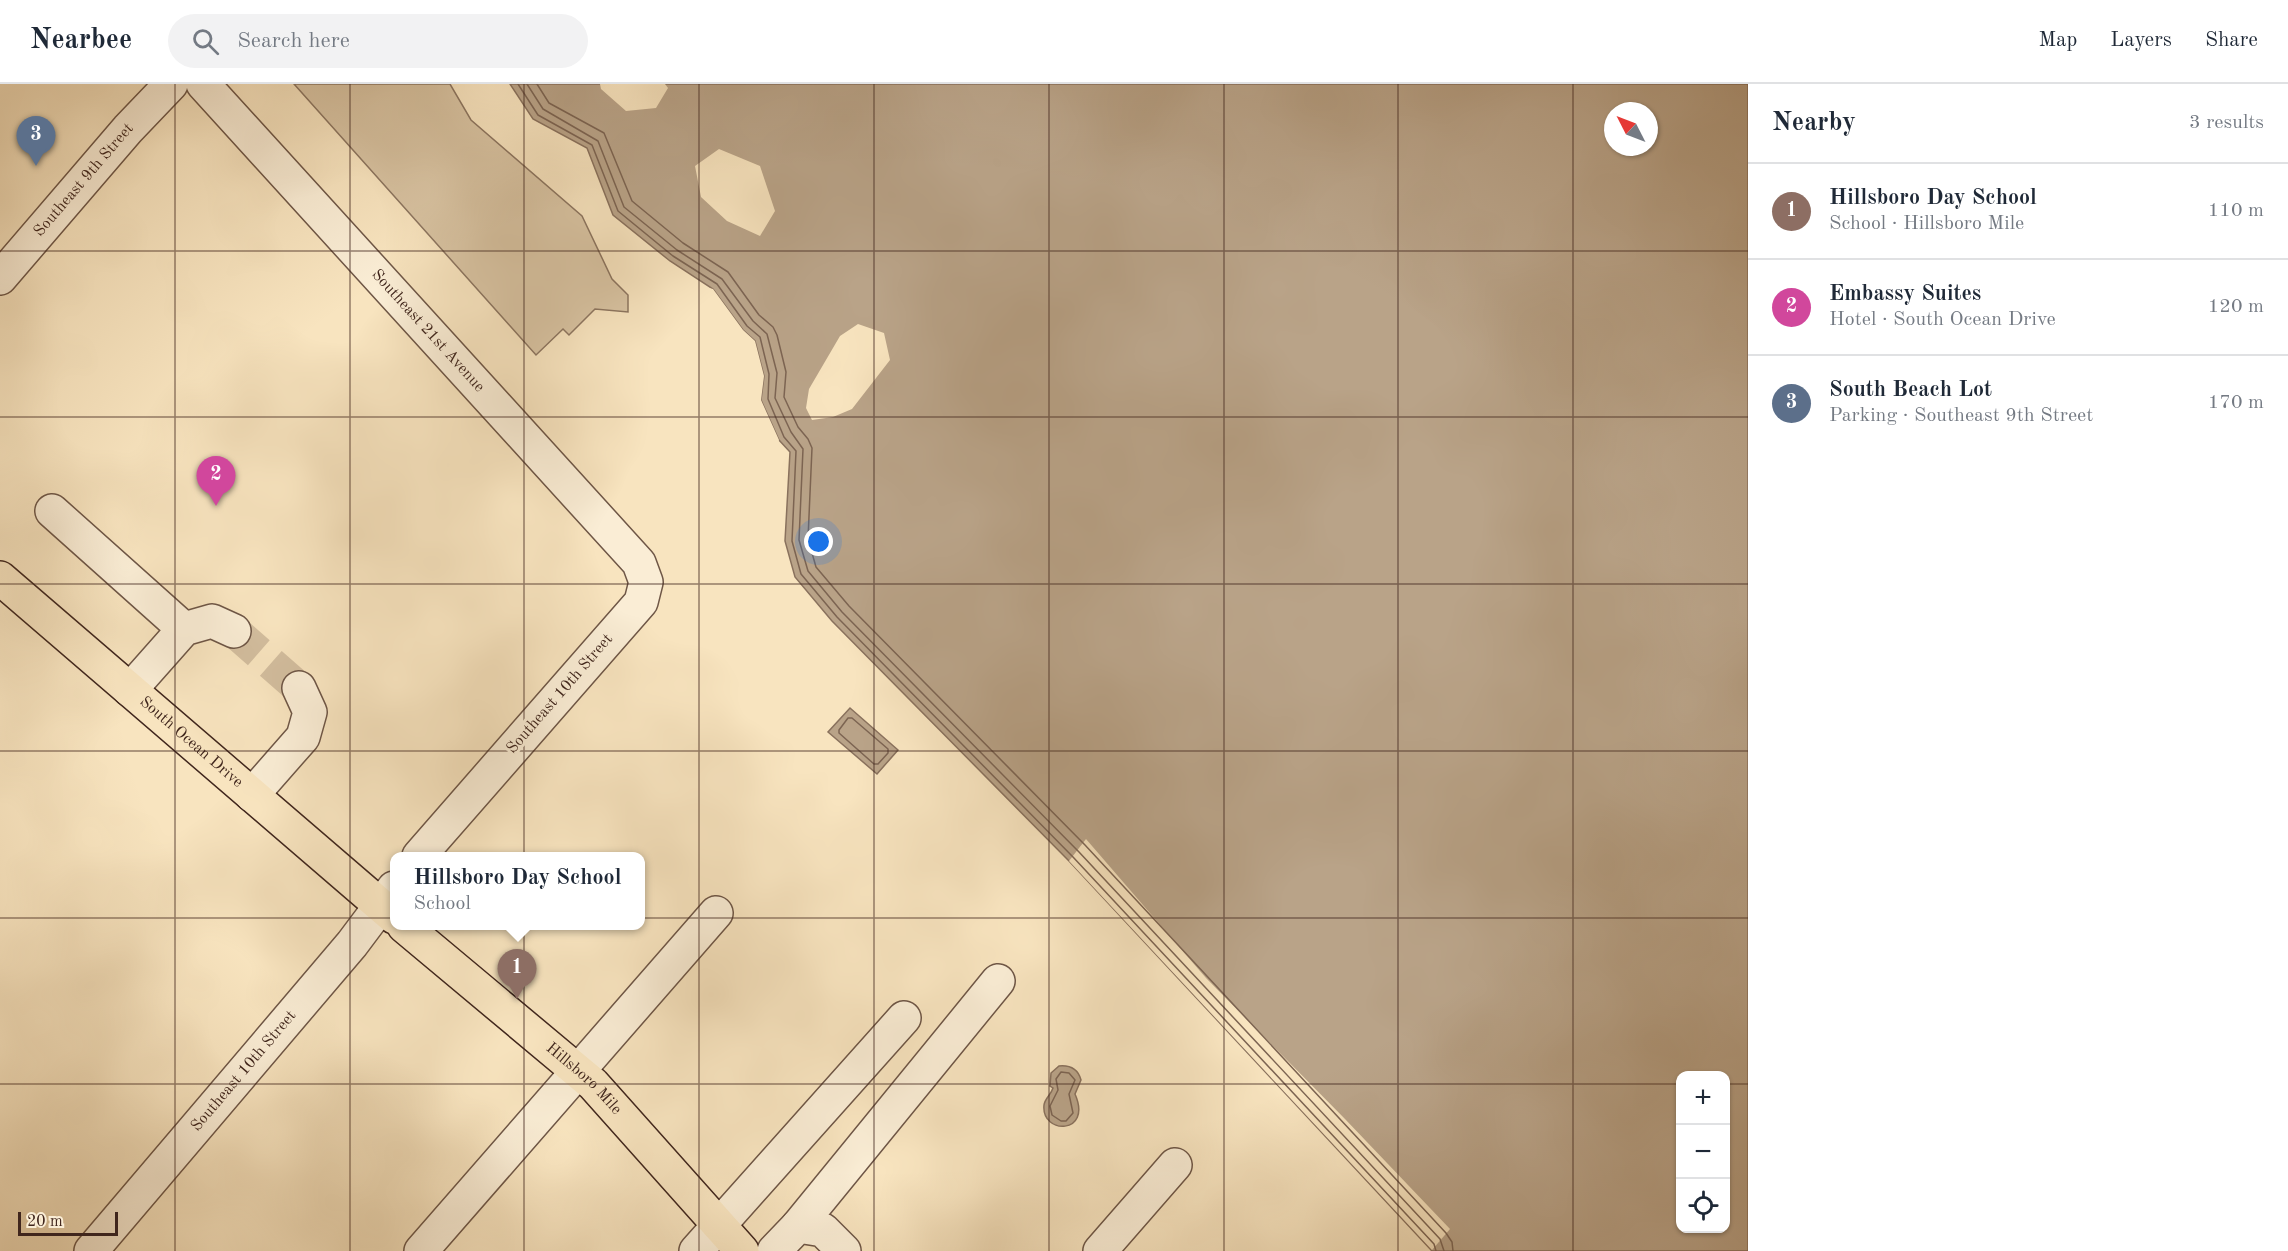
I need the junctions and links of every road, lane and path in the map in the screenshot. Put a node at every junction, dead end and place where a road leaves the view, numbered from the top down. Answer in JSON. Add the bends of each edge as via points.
{"nodes":[{"id":1,"x":171,"y":84,"type":"edge"},
{"id":2,"x":204,"y":84,"type":"edge"},
{"id":3,"x":0,"y":278,"type":"edge"},
{"id":4,"x":52,"y":511,"type":"dead end"},
{"id":5,"x":0,"y":578,"type":"edge"},
{"id":6,"x":646,"y":582,"type":"joint"},
{"id":7,"x":184,"y":629,"type":"junction"},
{"id":8,"x":234,"y":631,"type":"tunnel mouth"},
{"id":9,"x":299,"y":688,"type":"tunnel mouth"},
{"id":10,"x":130,"y":690,"type":"junction"},
{"id":11,"x":252,"y":795,"type":"junction"},
{"id":12,"x":422,"y":852,"type":"edge"},
{"id":13,"x":390,"y":907,"type":"edge"},
{"id":14,"x":390,"y":912,"type":"edge"},
{"id":15,"x":716,"y":913,"type":"dead end"},
{"id":16,"x":417,"y":930,"type":"edge"},
{"id":17,"x":999,"y":981,"type":"dead end"},
{"id":18,"x":904,"y":1018,"type":"dead end"},
{"id":19,"x":577,"y":1071,"type":"junction"},
{"id":20,"x":1175,"y":1165,"type":"dead end"},
{"id":21,"x":719,"y":1225,"type":"junction"},
{"id":22,"x":798,"y":1226,"type":"junction"},
{"id":23,"x":91,"y":1251,"type":"edge"},
{"id":24,"x":421,"y":1251,"type":"edge"},
{"id":25,"x":696,"y":1251,"type":"edge"},
{"id":26,"x":742,"y":1251,"type":"edge"},
{"id":27,"x":774,"y":1251,"type":"edge"},
{"id":28,"x":844,"y":1251,"type":"edge"},
{"id":29,"x":1100,"y":1251,"type":"edge"}],
"edges":[{"from":1,"to":3,"type":"street","name":"Southeast 9th Street"},
{"from":2,"to":6,"type":"street","name":"Southeast 21st Avenue","via":[[639,563]]},
{"from":4,"to":7,"type":"street"},
{"from":5,"to":10,"type":"main road","name":"South Ocean Drive"},
{"from":6,"to":12,"type":"street","name":"Southeast 10th Street","via":[[641,602]]},
{"from":7,"to":8,"type":"street","via":[[212,621]]},
{"from":7,"to":10,"type":"street"},
{"from":9,"to":11,"type":"street","via":[[310,712],[303,737]]},
{"from":10,"to":11,"type":"main road","name":"South Ocean Drive"},
{"from":11,"to":13,"type":"main road","name":"South Ocean Drive"},
{"from":14,"to":23,"type":"street","name":"Southeast 10th Street","via":[[352,944]]},
{"from":15,"to":19,"type":"street"},
{"from":16,"to":19,"type":"main road","name":"Hillsboro Mile"},
{"from":17,"to":22,"type":"street"},
{"from":18,"to":21,"type":"street"},
{"from":19,"to":21,"type":"main road","name":"Hillsboro Mile"},
{"from":19,"to":24,"type":"street"},
{"from":20,"to":29,"type":"street"},
{"from":21,"to":25,"type":"street"},
{"from":21,"to":26,"type":"main road","name":"Hillsboro Mile"},
{"from":22,"to":27,"type":"street"},
{"from":22,"to":28,"type":"street","via":[[823,1230]]}]}
